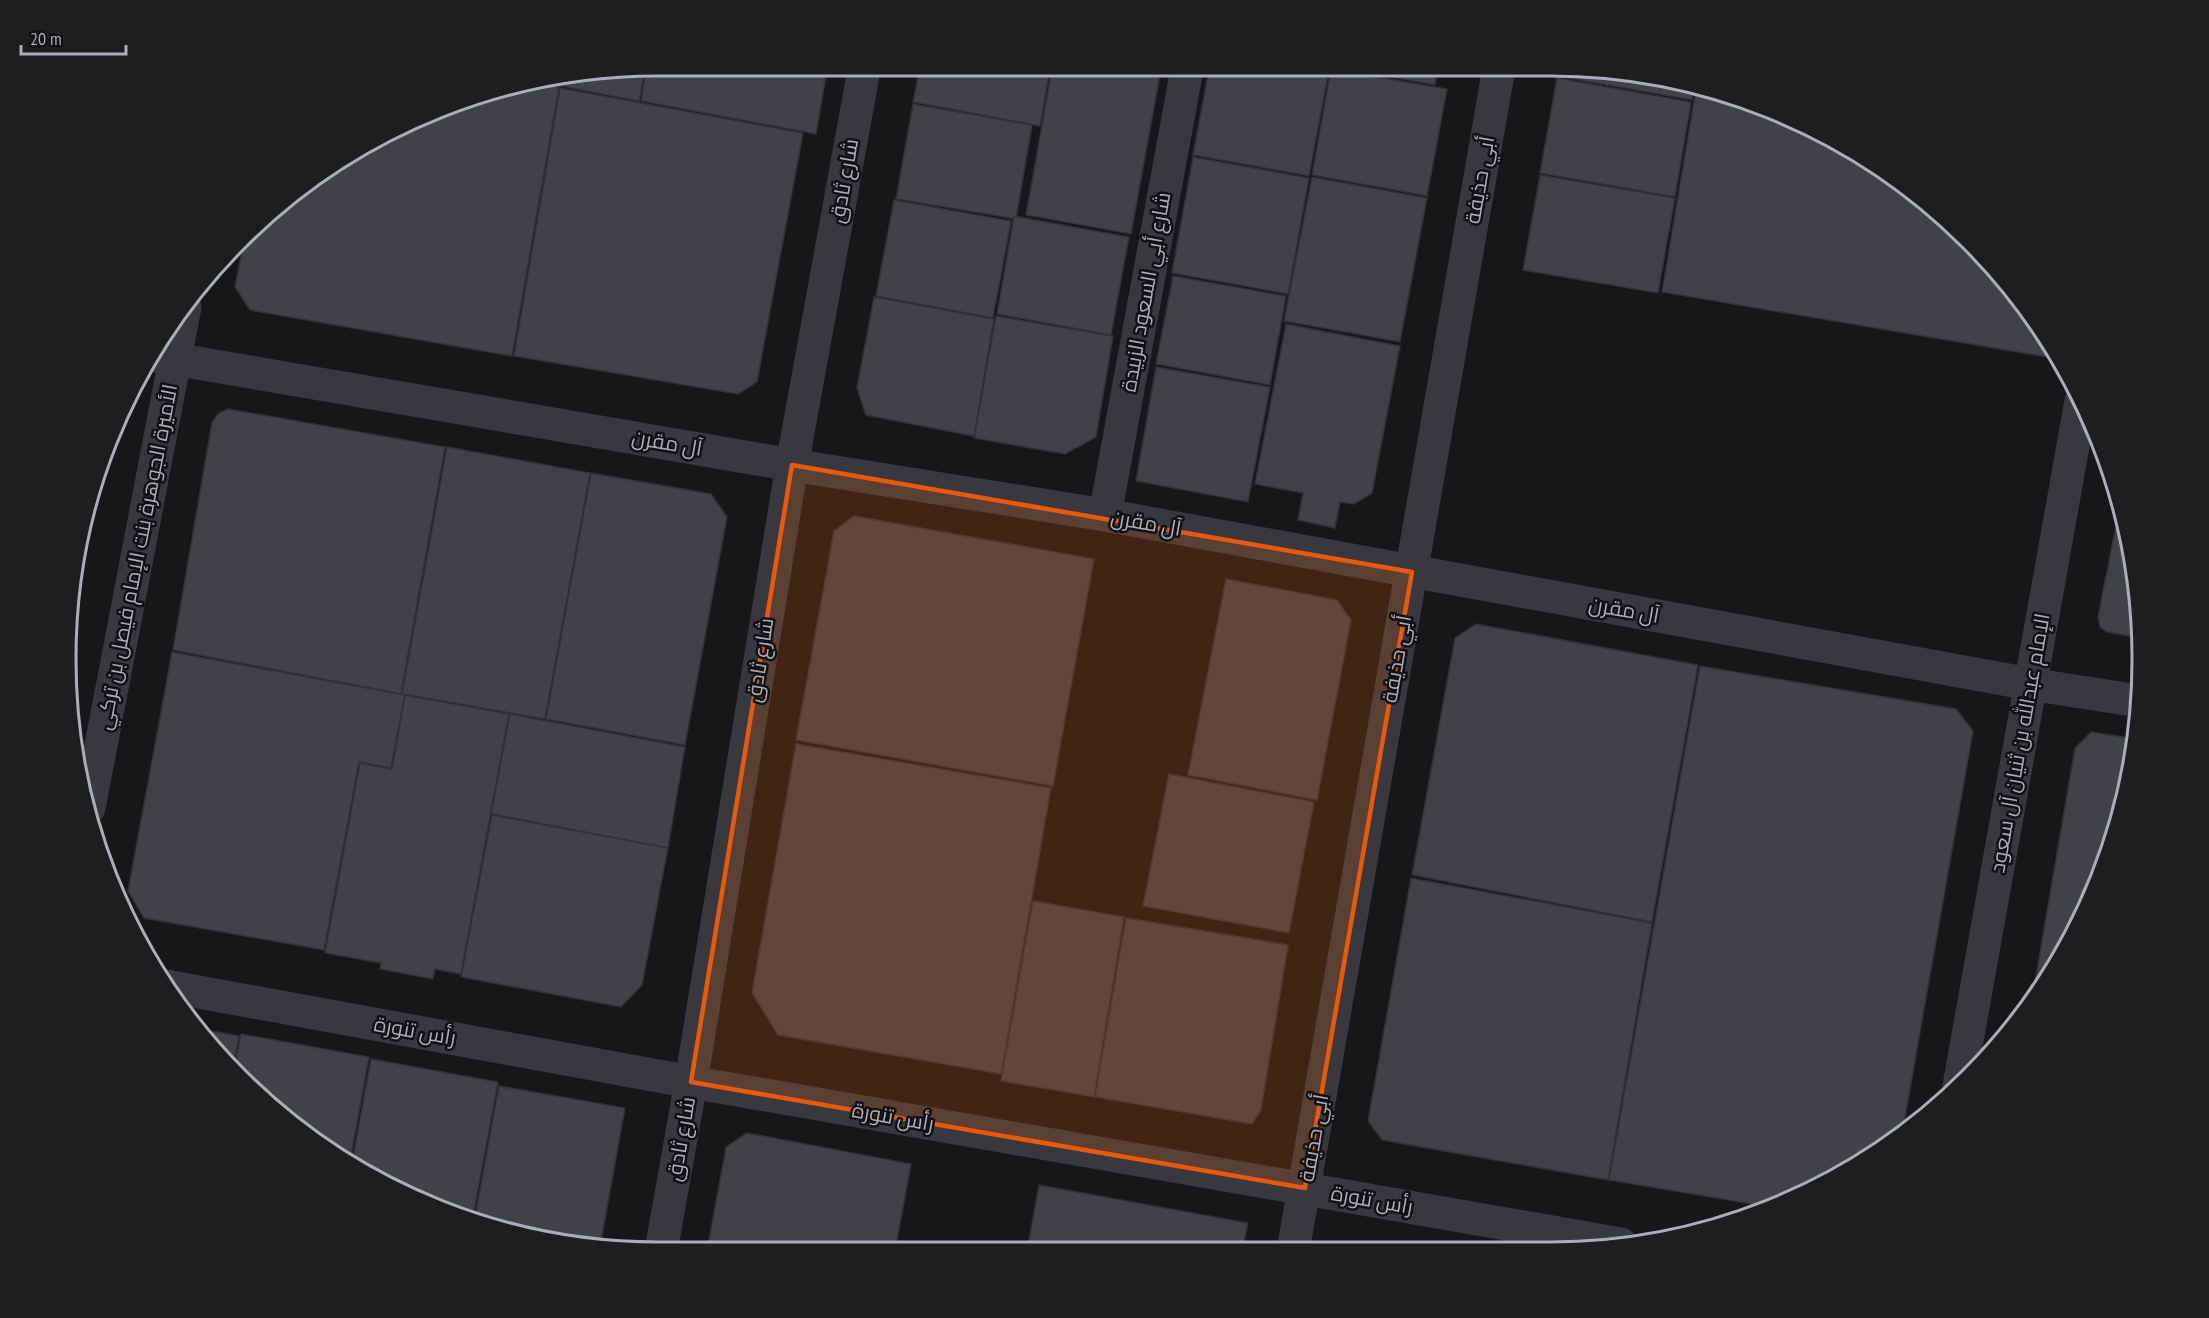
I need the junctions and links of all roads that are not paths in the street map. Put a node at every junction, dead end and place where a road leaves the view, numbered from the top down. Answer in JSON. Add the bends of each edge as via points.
{"nodes":[{"id":1,"x":863,"y":76,"type":"edge"},
{"id":2,"x":1186,"y":76,"type":"edge"},
{"id":3,"x":1498,"y":76,"type":"edge"},
{"id":4,"x":164,"y":357,"type":"edge"},
{"id":5,"x":2078,"y":415,"type":"edge"},
{"id":6,"x":792,"y":465,"type":"junction"},
{"id":7,"x":1105,"y":515,"type":"junction"},
{"id":8,"x":1412,"y":572,"type":"junction"},
{"id":9,"x":2030,"y":684,"type":"junction"},
{"id":10,"x":2131,"y":700,"type":"edge"},
{"id":11,"x":92,"y":791,"type":"edge"},
{"id":12,"x":179,"y":988,"type":"edge"},
{"id":13,"x":1962,"y":1071,"type":"edge"},
{"id":14,"x":691,"y":1082,"type":"junction"},
{"id":15,"x":1305,"y":1188,"type":"junction"},
{"id":16,"x":1595,"y":1239,"type":"edge"},
{"id":17,"x":663,"y":1242,"type":"edge"},
{"id":18,"x":1295,"y":1242,"type":"edge"}],
"edges":[{"from":1,"to":6,"type":"street","name":"شارع ثادق"},
{"from":2,"to":7,"type":"street","name":"شارع أبي السعود الزبيدة"},
{"from":3,"to":8,"type":"street","name":"أبي حذيفة"},
{"from":4,"to":6,"type":"street","name":"آل مقرن"},
{"from":4,"to":11,"type":"street","name":"الأميرة الجوهرة بنت الإمام فيصل بن تركي"},
{"from":5,"to":9,"type":"street","name":"الإمام عبدالله بن ثنيان آل سعود"},
{"from":6,"to":7,"type":"street","name":"آل مقرن"},
{"from":6,"to":14,"type":"street","name":"شارع ثادق"},
{"from":7,"to":8,"type":"street","name":"آل مقرن"},
{"from":8,"to":9,"type":"street","name":"آل مقرن"},
{"from":8,"to":15,"type":"street","name":"أبي حذيفة"},
{"from":9,"to":10,"type":"street","name":"آل مقرن"},
{"from":9,"to":13,"type":"street","name":"الإمام عبدالله بن ثنيان آل سعود"},
{"from":12,"to":14,"type":"street","name":"رأس تنورة"},
{"from":14,"to":15,"type":"street","name":"رأس تنورة"},
{"from":14,"to":17,"type":"street","name":"شارع ثادق"},
{"from":15,"to":16,"type":"street","name":"رأس تنورة"},
{"from":15,"to":18,"type":"street","name":"أبي حذيفة"}]}
